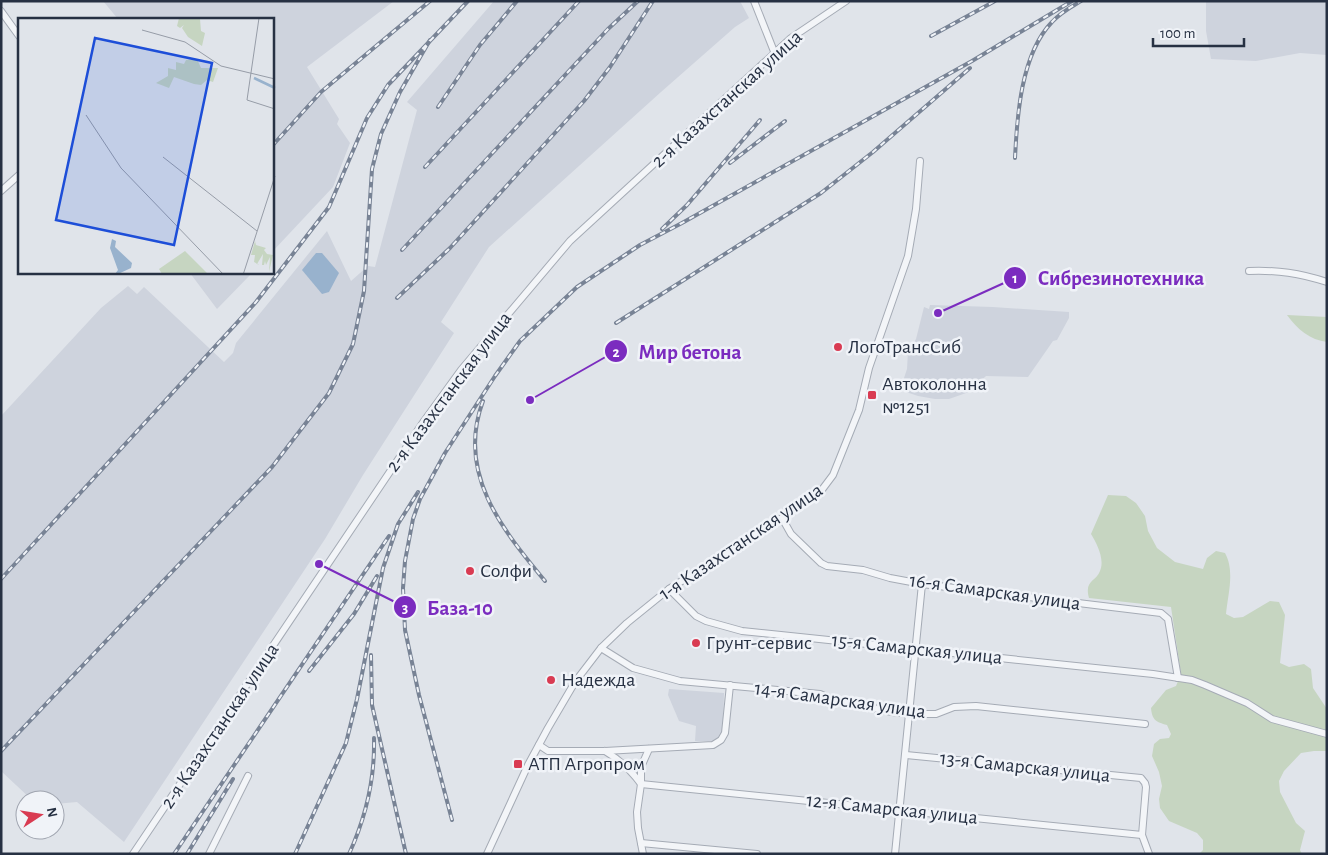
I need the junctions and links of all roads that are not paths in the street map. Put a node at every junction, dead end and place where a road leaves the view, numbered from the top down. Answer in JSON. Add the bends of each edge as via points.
{"nodes":[{"id":1,"x":754,"y":1,"type":"edge"},
{"id":2,"x":846,"y":1,"type":"edge"},
{"id":3,"x":1,"y":11,"type":"edge"},
{"id":4,"x":18,"y":35,"type":"edge"},
{"id":5,"x":776,"y":54,"type":"junction"},
{"id":6,"x":920,"y":161,"type":"dead end"},
{"id":7,"x":18,"y":176,"type":"edge"},
{"id":8,"x":1,"y":192,"type":"edge"},
{"id":9,"x":1249,"y":271,"type":"dead end"},
{"id":10,"x":1327,"y":282,"type":"edge"},
{"id":11,"x":782,"y":518,"type":"junction"},
{"id":12,"x":922,"y":584,"type":"junction"},
{"id":13,"x":668,"y":589,"type":"junction"},
{"id":14,"x":601,"y":648,"type":"junction"},
{"id":15,"x":917,"y":650,"type":"junction"},
{"id":16,"x":1178,"y":678,"type":"junction"},
{"id":17,"x":730,"y":685,"type":"junction"},
{"id":18,"x":910,"y":714,"type":"junction"},
{"id":19,"x":1145,"y":724,"type":"dead end"},
{"id":20,"x":1327,"y":734,"type":"edge"},
{"id":21,"x":539,"y":745,"type":"junction"},
{"id":22,"x":649,"y":749,"type":"junction"},
{"id":23,"x":605,"y":751,"type":"junction"},
{"id":24,"x":906,"y":755,"type":"junction"},
{"id":25,"x":248,"y":776,"type":"dead end"},
{"id":26,"x":641,"y":784,"type":"junction"},
{"id":27,"x":899,"y":810,"type":"junction"},
{"id":28,"x":1142,"y":835,"type":"junction"},
{"id":29,"x":641,"y":843,"type":"junction"},
{"id":30,"x":133,"y":854,"type":"edge"},
{"id":31,"x":209,"y":854,"type":"edge"},
{"id":32,"x":486,"y":854,"type":"edge"},
{"id":33,"x":643,"y":854,"type":"edge"},
{"id":34,"x":757,"y":854,"type":"edge"},
{"id":35,"x":895,"y":854,"type":"edge"},
{"id":36,"x":1149,"y":854,"type":"edge"}],
"edges":[{"from":1,"to":5,"type":"street"},
{"from":2,"to":5,"type":"street","name":"2-я Казахстанская улица","via":[[791,38]]},
{"from":3,"to":4,"type":"street"},
{"from":5,"to":30,"type":"street","name":"2-я Казахстанская улица","via":[[570,241],[461,370]]},
{"from":6,"to":11,"type":"street","name":"1-я Казахстанская улица","via":[[908,256],[869,368],[859,410],[837,467],[821,491]]},
{"from":7,"to":8,"type":"street"},
{"from":9,"to":10,"type":"street","via":[[1278,270]]},
{"from":11,"to":12,"type":"street","name":"16-я Самарская улица","via":[[791,534],[822,564]]},
{"from":11,"to":13,"type":"street","name":"1-я Казахстанская улица"},
{"from":12,"to":15,"type":"street"},
{"from":12,"to":16,"type":"street","name":"16-я Самарская улица","via":[[1161,613],[1168,619]]},
{"from":13,"to":14,"type":"street","name":"1-я Казахстанская улица"},
{"from":13,"to":15,"type":"street","name":"15-я Самарская улица","via":[[696,616],[742,630]]},
{"from":14,"to":17,"type":"street","name":"14-я Самарская улица","via":[[633,668],[658,676]]},
{"from":14,"to":21,"type":"street","name":"1-я Казахстанская улица","via":[[575,682]]},
{"from":15,"to":16,"type":"street","name":"15-я Самарская улица"},
{"from":15,"to":18,"type":"street"},
{"from":16,"to":20,"type":"street","name":"15-я Самарская улица","via":[[1205,685],[1272,719]]},
{"from":17,"to":18,"type":"street","name":"14-я Самарская улица","via":[[820,694]]},
{"from":17,"to":22,"type":"street","via":[[725,733],[721,740],[713,744]]},
{"from":18,"to":19,"type":"street","name":"14-я Самарская улица","via":[[936,714],[954,707],[976,706]]},
{"from":18,"to":24,"type":"street"},
{"from":21,"to":23,"type":"street","via":[[548,751]]},
{"from":21,"to":32,"type":"street","name":"1-я Казахстанская улица"},
{"from":22,"to":23,"type":"street"},
{"from":22,"to":26,"type":"street","via":[[641,767]]},
{"from":23,"to":26,"type":"street","via":[[619,760]]},
{"from":24,"to":27,"type":"street"},
{"from":24,"to":28,"type":"street","name":"13-я Самарская улица","via":[[1143,780],[1146,787]]},
{"from":25,"to":31,"type":"street"},
{"from":26,"to":27,"type":"street","name":"12-я Самарская улица"},
{"from":26,"to":29,"type":"street","via":[[637,812]]},
{"from":27,"to":28,"type":"street","name":"12-я Самарская улица"},
{"from":27,"to":35,"type":"street"},
{"from":28,"to":36,"type":"street"},
{"from":29,"to":33,"type":"street"},
{"from":29,"to":34,"type":"street"}]}
